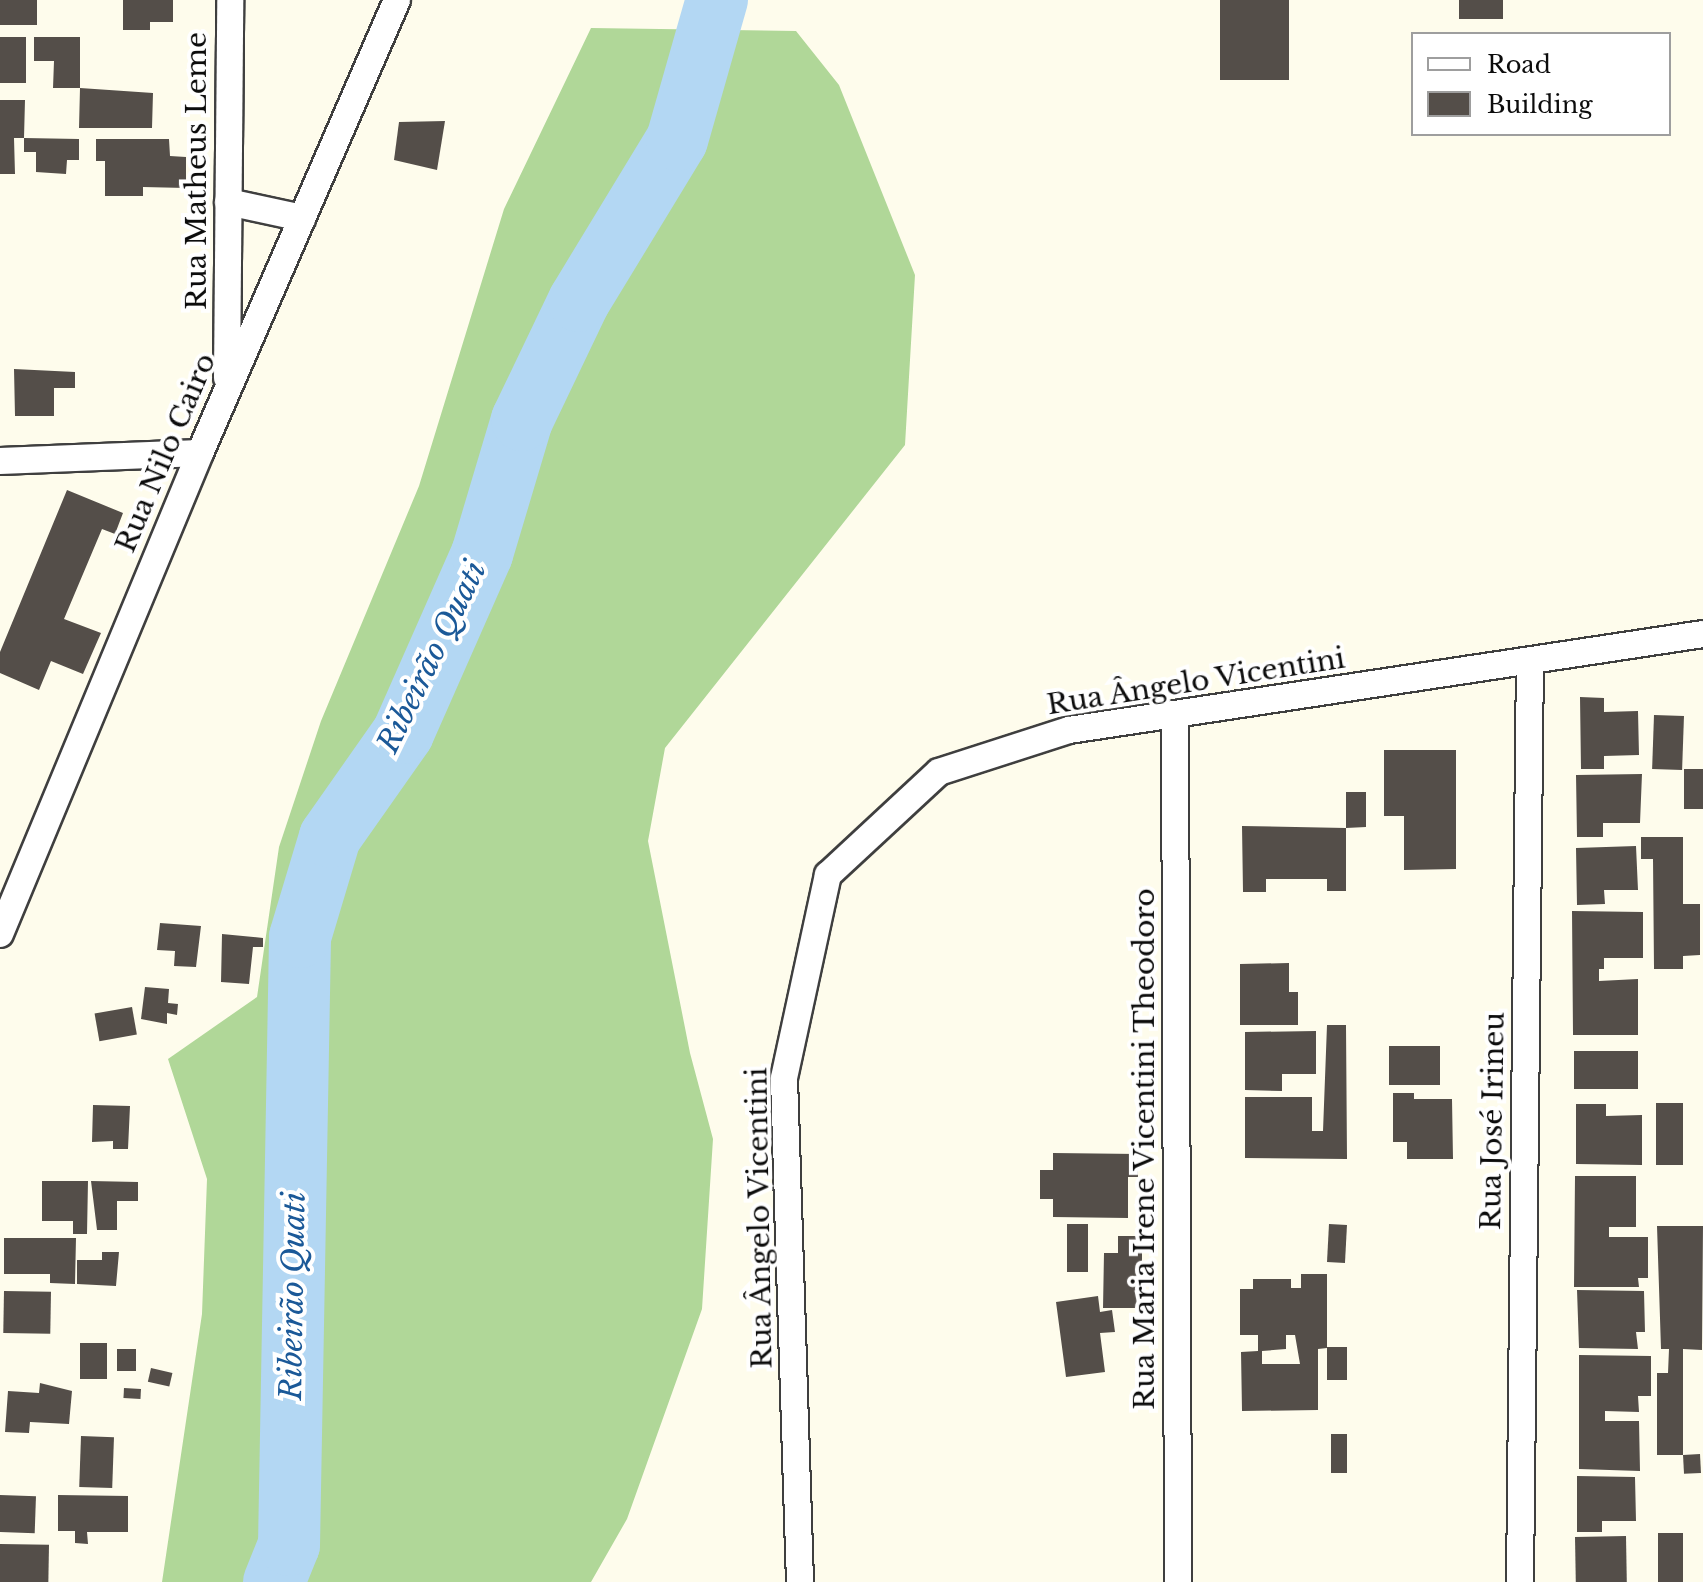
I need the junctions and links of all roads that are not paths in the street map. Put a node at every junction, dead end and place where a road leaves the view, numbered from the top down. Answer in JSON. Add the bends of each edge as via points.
{"nodes":[{"id":1,"x":230,"y":0,"type":"edge"},
{"id":2,"x":397,"y":0,"type":"edge"},
{"id":3,"x":228,"y":202,"type":"junction"},
{"id":4,"x":302,"y":218,"type":"junction"},
{"id":5,"x":227,"y":390,"type":"junction"},
{"id":6,"x":200,"y":453,"type":"junction"},
{"id":7,"x":0,"y":461,"type":"edge"},
{"id":8,"x":1703,"y":634,"type":"edge"},
{"id":9,"x":1530,"y":661,"type":"junction"},
{"id":10,"x":1175,"y":715,"type":"junction"},
{"id":11,"x":0,"y":934,"type":"edge"},
{"id":12,"x":800,"y":1582,"type":"edge"},
{"id":13,"x":1178,"y":1582,"type":"edge"},
{"id":14,"x":1520,"y":1582,"type":"edge"}],
"edges":[{"from":1,"to":3,"type":"street","name":"Rua Matheus Leme"},
{"from":2,"to":4,"type":"street","name":"Rua Nilo Cairo"},
{"from":3,"to":4,"type":"street"},
{"from":3,"to":5,"type":"street","name":"Rua Matheus Leme"},
{"from":4,"to":5,"type":"street","name":"Rua Nilo Cairo"},
{"from":5,"to":6,"type":"street","name":"Rua Nilo Cairo"},
{"from":6,"to":7,"type":"street"},
{"from":6,"to":11,"type":"street","name":"Rua Nilo Cairo"},
{"from":8,"to":9,"type":"street","name":"Rua Ângelo Vicentini"},
{"from":9,"to":10,"type":"street","name":"Rua Ângelo Vicentini"},
{"from":9,"to":14,"type":"street","name":"Rua José Irineu"},
{"from":10,"to":12,"type":"street","name":"Rua Ângelo Vicentini","via":[[1069,730],[939,772],[828,875],[784,1078]]},
{"from":10,"to":13,"type":"street","name":"Rua Maria Irene Vicentini Theodoro"}]}
